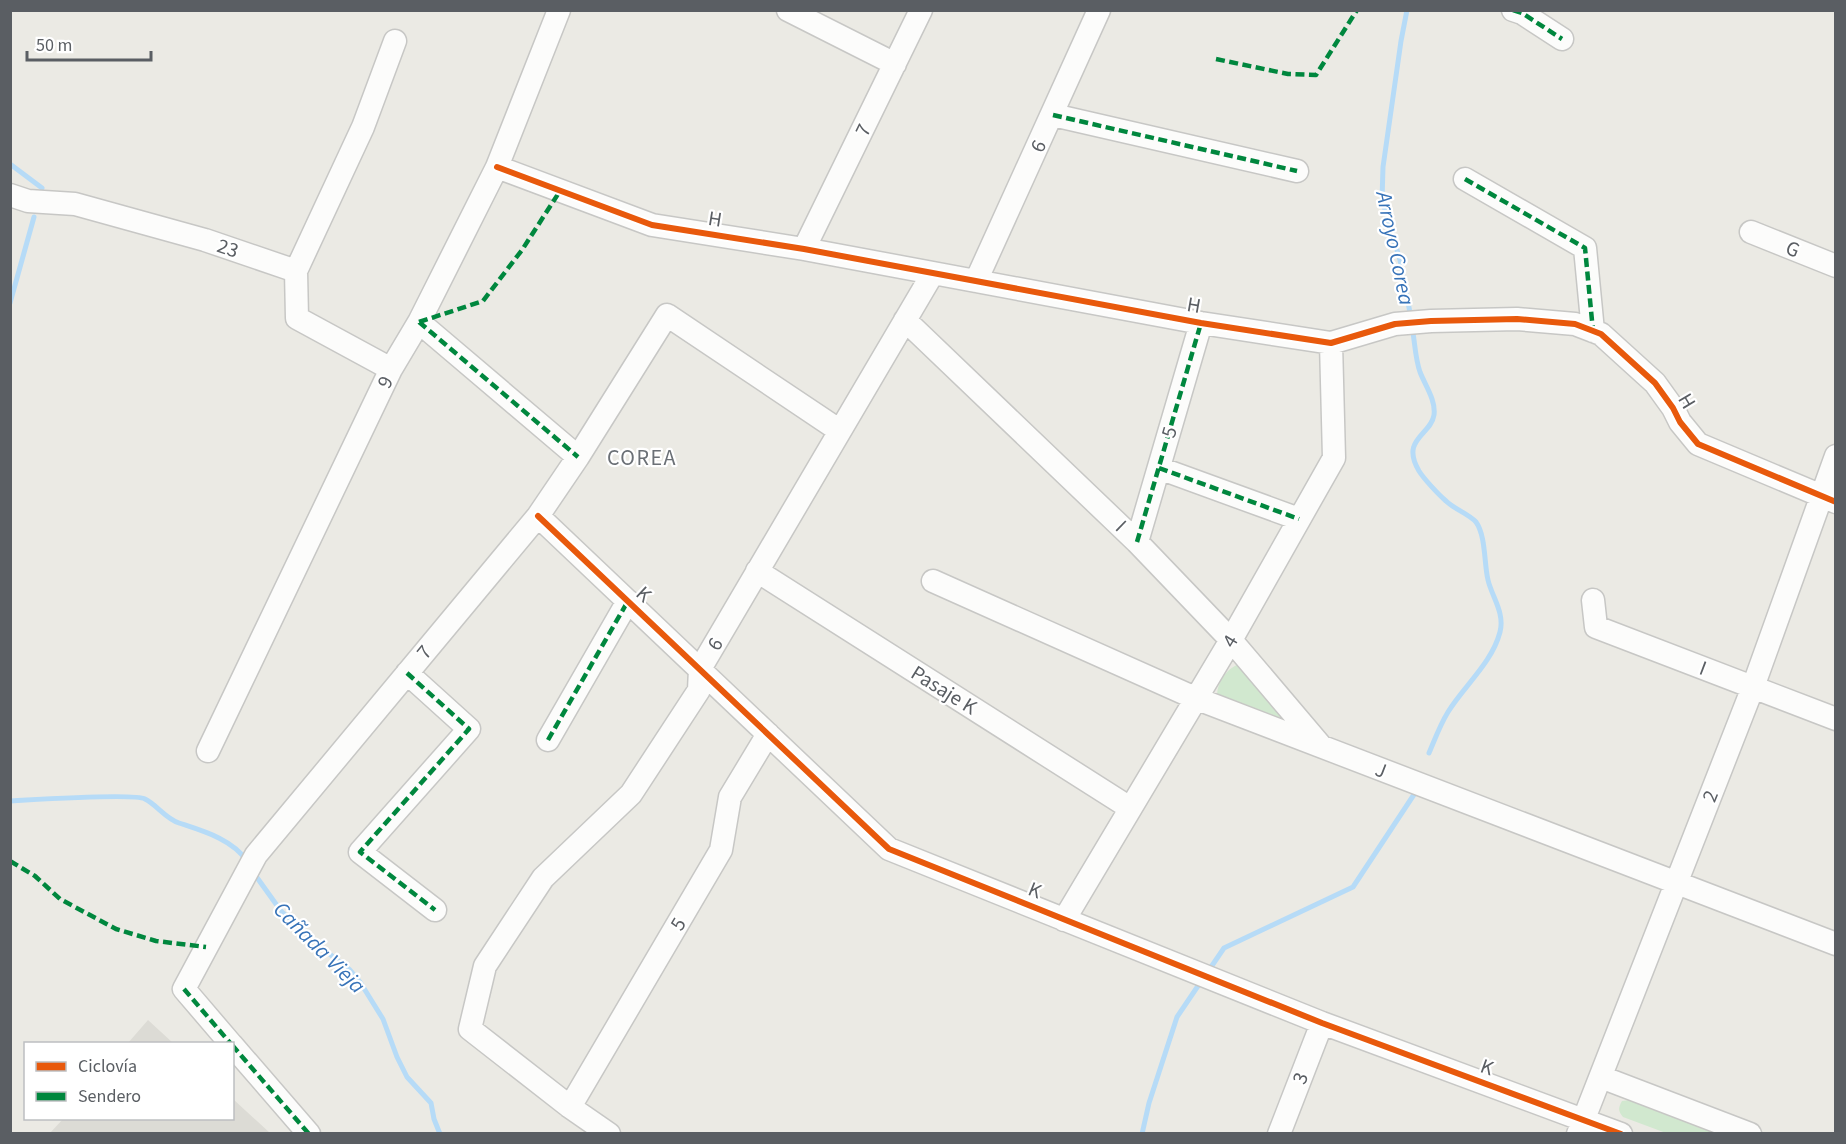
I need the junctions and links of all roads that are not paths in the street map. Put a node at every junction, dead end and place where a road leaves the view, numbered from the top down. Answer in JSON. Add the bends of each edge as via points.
{"nodes":[{"id":1,"x":559,"y":10,"type":"edge"},
{"id":2,"x":788,"y":10,"type":"edge"},
{"id":3,"x":921,"y":10,"type":"edge"},
{"id":4,"x":1099,"y":10,"type":"edge"},
{"id":5,"x":1519,"y":11,"type":"edge"},
{"id":6,"x":1562,"y":39,"type":"dead end"},
{"id":7,"x":395,"y":41,"type":"dead end"},
{"id":8,"x":895,"y":64,"type":"junction"},
{"id":9,"x":1053,"y":115,"type":"junction"},
{"id":10,"x":497,"y":167,"type":"junction"},
{"id":11,"x":1297,"y":171,"type":"dead end"},
{"id":12,"x":1465,"y":179,"type":"dead end"},
{"id":13,"x":10,"y":195,"type":"edge"},
{"id":14,"x":1750,"y":232,"type":"dead end"},
{"id":15,"x":804,"y":249,"type":"junction"},
{"id":16,"x":1836,"y":266,"type":"edge"},
{"id":17,"x":296,"y":271,"type":"junction"},
{"id":18,"x":933,"y":273,"type":"junction"},
{"id":19,"x":976,"y":281,"type":"junction"},
{"id":20,"x":905,"y":320,"type":"junction"},
{"id":21,"x":419,"y":322,"type":"junction"},
{"id":22,"x":1201,"y":323,"type":"junction"},
{"id":23,"x":1593,"y":331,"type":"junction"},
{"id":24,"x":1331,"y":343,"type":"junction"},
{"id":25,"x":391,"y":369,"type":"junction"},
{"id":26,"x":840,"y":431,"type":"junction"},
{"id":27,"x":1836,"y":456,"type":"edge"},
{"id":28,"x":578,"y":457,"type":"junction"},
{"id":29,"x":1159,"y":468,"type":"junction"},
{"id":30,"x":1828,"y":499,"type":"edge"},
{"id":31,"x":538,"y":516,"type":"junction"},
{"id":32,"x":1299,"y":519,"type":"junction"},
{"id":33,"x":1137,"y":542,"type":"junction"},
{"id":34,"x":757,"y":571,"type":"junction"},
{"id":35,"x":933,"y":581,"type":"dead end"},
{"id":36,"x":1593,"y":600,"type":"dead end"},
{"id":37,"x":628,"y":601,"type":"junction"},
{"id":38,"x":1231,"y":640,"type":"junction"},
{"id":39,"x":700,"y":669,"type":"junction"},
{"id":40,"x":407,"y":673,"type":"junction"},
{"id":41,"x":1753,"y":687,"type":"junction"},
{"id":42,"x":1195,"y":698,"type":"junction"},
{"id":43,"x":1836,"y":719,"type":"edge"},
{"id":44,"x":768,"y":734,"type":"junction"},
{"id":45,"x":548,"y":740,"type":"dead end"},
{"id":46,"x":1322,"y":747,"type":"junction"},
{"id":47,"x":208,"y":751,"type":"dead end"},
{"id":48,"x":1130,"y":808,"type":"junction"},
{"id":49,"x":1675,"y":883,"type":"junction"},
{"id":50,"x":435,"y":910,"type":"dead end"},
{"id":51,"x":1064,"y":920,"type":"junction"},
{"id":52,"x":1836,"y":944,"type":"edge"},
{"id":53,"x":1322,"y":1023,"type":"junction"},
{"id":54,"x":230,"y":1042,"type":"edge"},
{"id":55,"x":234,"y":1046,"type":"edge"},
{"id":56,"x":1601,"y":1077,"type":"junction"},
{"id":57,"x":570,"y":1107,"type":"junction"},
{"id":58,"x":1581,"y":1127,"type":"edge"},
{"id":59,"x":309,"y":1134,"type":"edge"},
{"id":60,"x":609,"y":1134,"type":"edge"},
{"id":61,"x":1279,"y":1134,"type":"edge"},
{"id":62,"x":1621,"y":1134,"type":"edge"},
{"id":63,"x":1750,"y":1134,"type":"edge"}],
"edges":[{"from":1,"to":10,"type":"street","name":"9"},
{"from":2,"to":8,"type":"street"},
{"from":3,"to":8,"type":"street","name":"7"},
{"from":4,"to":9,"type":"street","name":"6"},
{"from":5,"to":6,"type":"street"},
{"from":7,"to":17,"type":"street","via":[[363,127]]},
{"from":8,"to":15,"type":"street","name":"7"},
{"from":9,"to":11,"type":"street"},
{"from":9,"to":19,"type":"street","name":"6"},
{"from":10,"to":15,"type":"street","name":"H","via":[[652,225]]},
{"from":10,"to":21,"type":"street","name":"9"},
{"from":12,"to":23,"type":"street","via":[[1585,248]]},
{"from":13,"to":17,"type":"street","name":"23","via":[[27,201],[75,204],[205,240]]},
{"from":14,"to":16,"type":"street","name":"G"},
{"from":15,"to":18,"type":"street","name":"H"},
{"from":17,"to":25,"type":"street","via":[[297,318]]},
{"from":18,"to":19,"type":"street","name":"H"},
{"from":18,"to":20,"type":"street","name":"6"},
{"from":19,"to":22,"type":"street","name":"H"},
{"from":20,"to":26,"type":"street","name":"6"},
{"from":20,"to":33,"type":"street","name":"I"},
{"from":21,"to":25,"type":"street","name":"9"},
{"from":21,"to":28,"type":"street"},
{"from":22,"to":24,"type":"street","name":"H"},
{"from":22,"to":29,"type":"street","name":"5"},
{"from":23,"to":24,"type":"street","name":"H","via":[[1575,324],[1517,320],[1431,321],[1395,324]]},
{"from":23,"to":30,"type":"street","name":"H","via":[[1655,383],[1698,444]]},
{"from":24,"to":32,"type":"street","name":"4","via":[[1334,458]]},
{"from":25,"to":47,"type":"street","name":"9"},
{"from":26,"to":28,"type":"street","name":"7","via":[[667,315]]},
{"from":26,"to":34,"type":"street","name":"6"},
{"from":27,"to":30,"type":"street","name":"2"},
{"from":28,"to":31,"type":"street","name":"7"},
{"from":29,"to":32,"type":"street"},
{"from":29,"to":33,"type":"street","name":"5"},
{"from":30,"to":41,"type":"street","name":"2"},
{"from":31,"to":37,"type":"street","name":"K"},
{"from":31,"to":40,"type":"street","name":"7"},
{"from":32,"to":38,"type":"street","name":"4"},
{"from":33,"to":38,"type":"street","name":"I"},
{"from":34,"to":39,"type":"street","name":"6"},
{"from":34,"to":48,"type":"street","name":"Pasaje K"},
{"from":35,"to":42,"type":"street","name":"J"},
{"from":36,"to":41,"type":"street","name":"I","via":[[1596,627]]},
{"from":37,"to":39,"type":"street","name":"K"},
{"from":37,"to":45,"type":"street"},
{"from":38,"to":42,"type":"street","name":"4"},
{"from":38,"to":46,"type":"street","name":"I"},
{"from":39,"to":44,"type":"street","name":"K"},
{"from":39,"to":57,"type":"street","name":"6","via":[[699,690],[631,794],[543,878],[485,966],[470,1029]]},
{"from":40,"to":50,"type":"street","via":[[470,729],[360,852]]},
{"from":40,"to":54,"type":"street","name":"7","via":[[256,855],[184,989]]},
{"from":41,"to":43,"type":"street","name":"I"},
{"from":41,"to":49,"type":"street","name":"2"},
{"from":42,"to":46,"type":"street","name":"J"},
{"from":42,"to":48,"type":"street","name":"4"},
{"from":44,"to":51,"type":"street","name":"K","via":[[889,849]]},
{"from":44,"to":57,"type":"street","name":"5","via":[[730,797],[721,850]]},
{"from":46,"to":49,"type":"street","name":"J"},
{"from":48,"to":51,"type":"street","name":"4"},
{"from":49,"to":52,"type":"street","name":"J"},
{"from":49,"to":56,"type":"street","name":"2"},
{"from":51,"to":53,"type":"street","name":"K"},
{"from":53,"to":58,"type":"street","name":"K"},
{"from":53,"to":61,"type":"street","name":"3"},
{"from":55,"to":59,"type":"street"},
{"from":56,"to":58,"type":"street","name":"2"},
{"from":56,"to":63,"type":"street"},
{"from":57,"to":60,"type":"street"},
{"from":58,"to":62,"type":"street","name":"K"}]}
